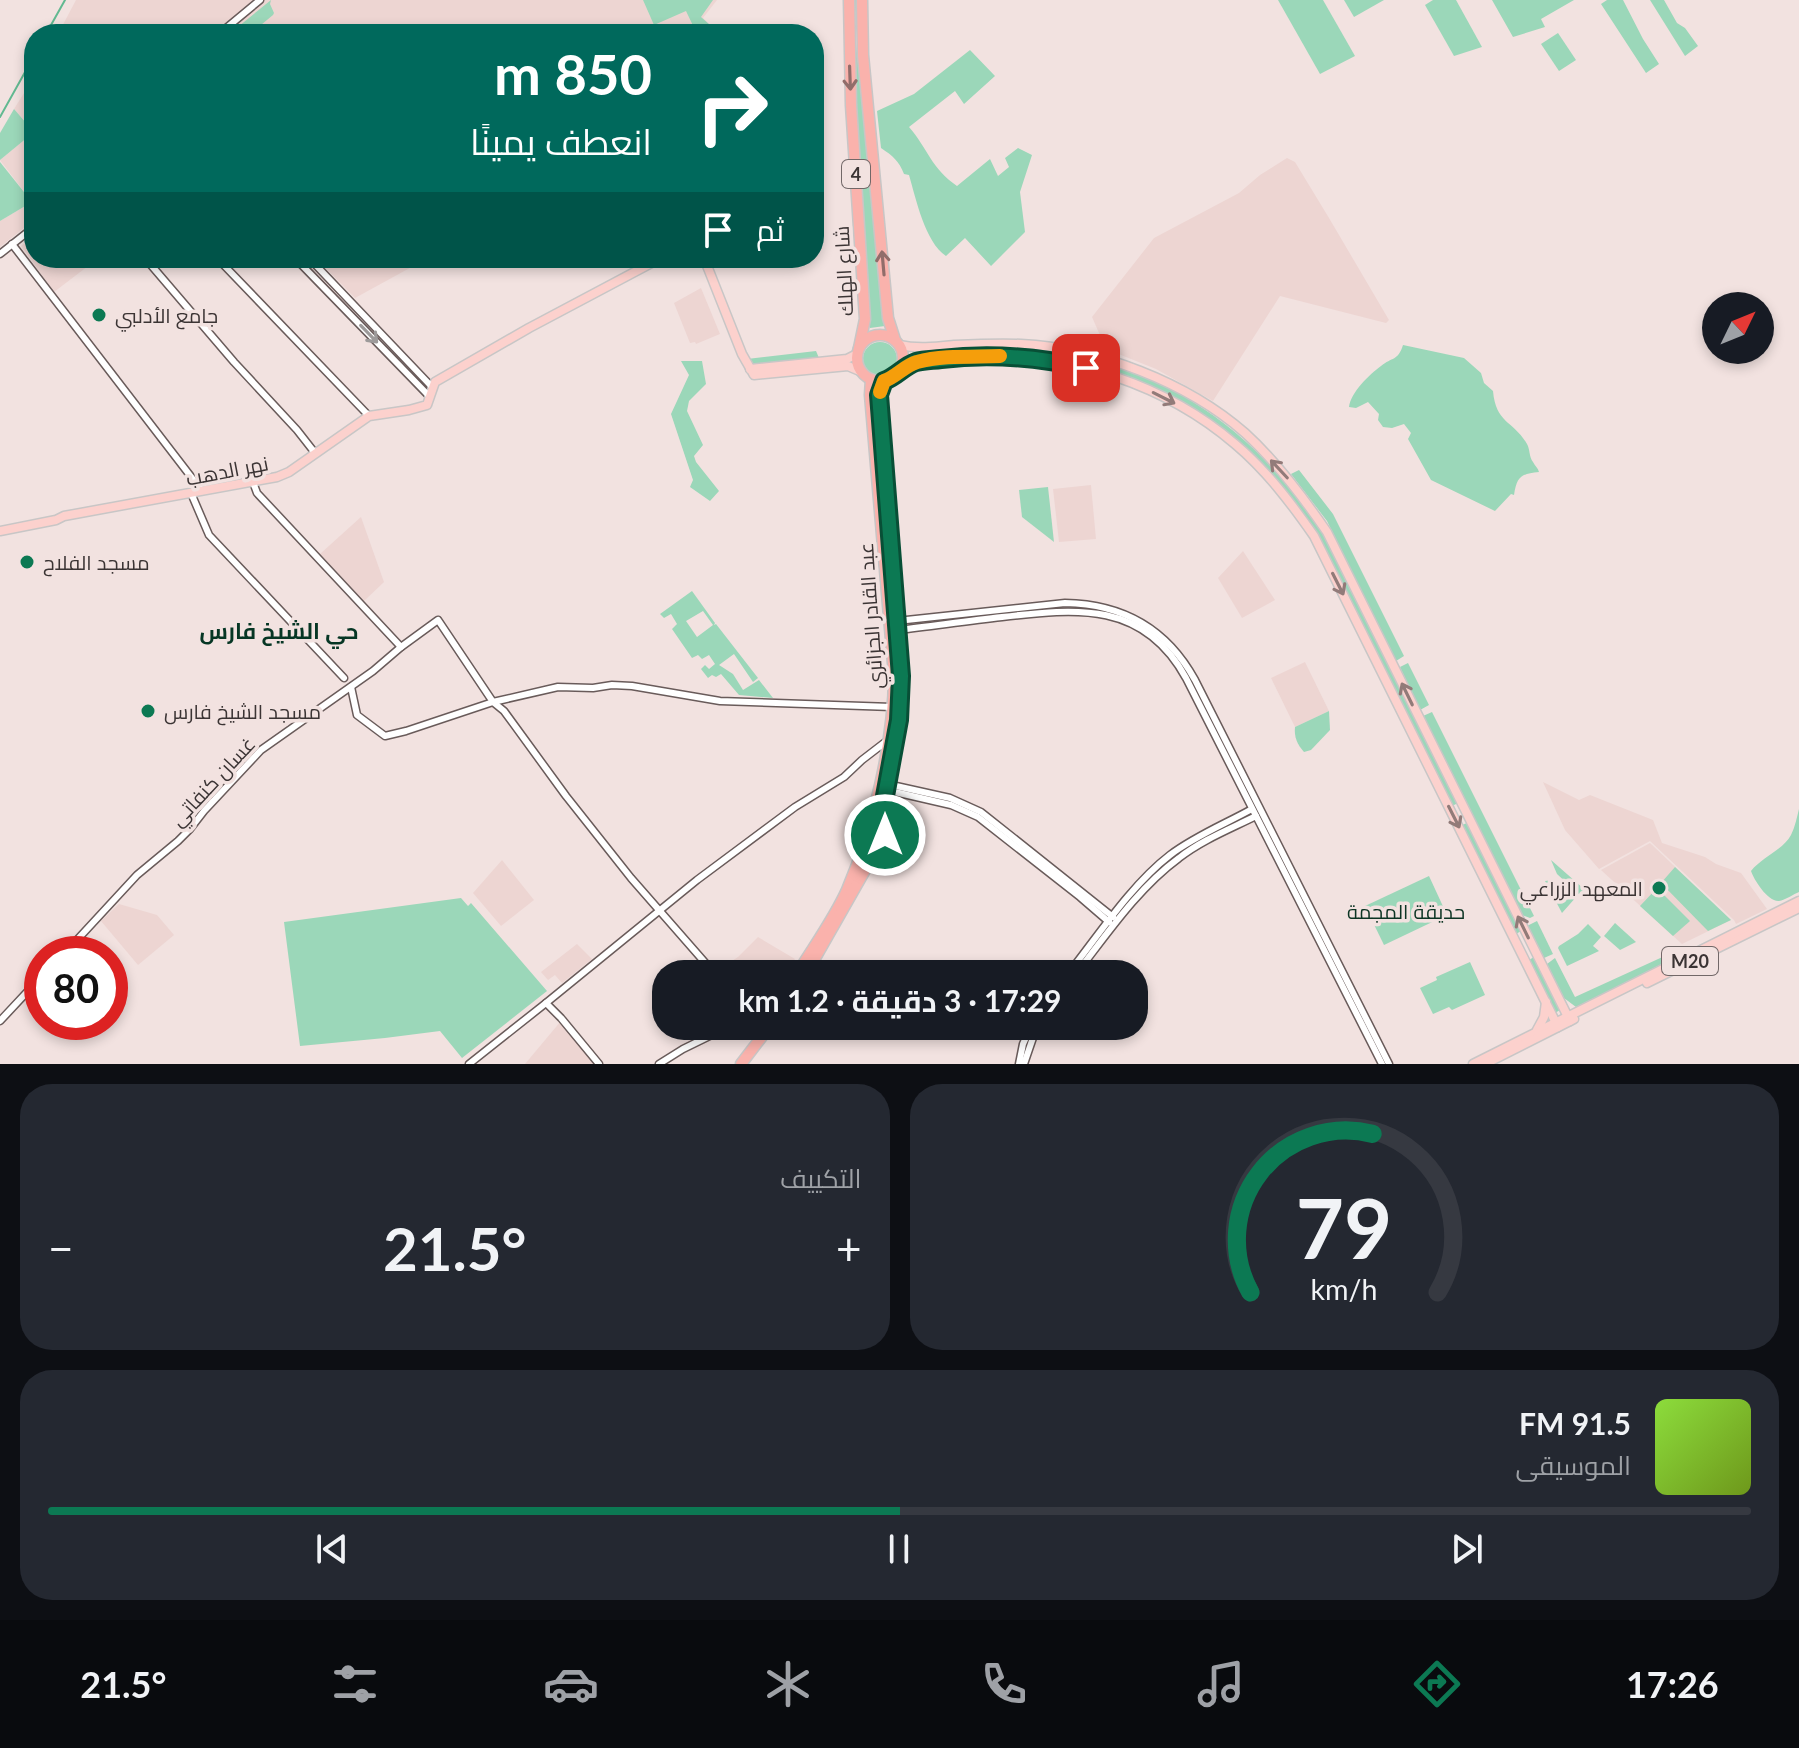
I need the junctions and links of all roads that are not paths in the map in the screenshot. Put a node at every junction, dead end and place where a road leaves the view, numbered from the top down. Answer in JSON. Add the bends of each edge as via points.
{"nodes":[{"id":1,"x":260,"y":0,"type":"edge"},
{"id":2,"x":849,"y":0,"type":"edge"},
{"id":3,"x":862,"y":0,"type":"edge"},
{"id":4,"x":231,"y":24,"type":"edge"},
{"id":5,"x":24,"y":235,"type":"edge"},
{"id":6,"x":12,"y":244,"type":"junction"},
{"id":7,"x":0,"y":254,"type":"edge"},
{"id":8,"x":24,"y":260,"type":"edge"},
{"id":9,"x":30,"y":268,"type":"edge"},
{"id":10,"x":153,"y":268,"type":"edge"},
{"id":11,"x":227,"y":268,"type":"edge"},
{"id":12,"x":305,"y":268,"type":"edge"},
{"id":13,"x":319,"y":268,"type":"edge"},
{"id":14,"x":642,"y":268,"type":"edge"},
{"id":15,"x":708,"y":268,"type":"edge"},
{"id":16,"x":354,"y":305,"type":"junction"},
{"id":17,"x":347,"y":311,"type":"junction"},
{"id":18,"x":897,"y":342,"type":"junction"},
{"id":19,"x":858,"y":351,"type":"junction"},
{"id":20,"x":403,"y":356,"type":"junction"},
{"id":21,"x":396,"y":363,"type":"junction"},
{"id":22,"x":900,"y":371,"type":"junction"},
{"id":23,"x":752,"y":372,"type":"junction"},
{"id":24,"x":866,"y":376,"type":"junction"},
{"id":25,"x":884,"y":381,"type":"junction"},
{"id":26,"x":430,"y":396,"type":"junction"},
{"id":27,"x":369,"y":416,"type":"junction"},
{"id":28,"x":315,"y":453,"type":"junction"},
{"id":29,"x":253,"y":482,"type":"junction"},
{"id":30,"x":202,"y":491,"type":"junction"},
{"id":31,"x":191,"y":493,"type":"junction"},
{"id":32,"x":0,"y":529,"type":"edge"},
{"id":33,"x":897,"y":626,"type":"junction"},
{"id":34,"x":401,"y":647,"type":"junction"},
{"id":35,"x":344,"y":678,"type":"dead end"},
{"id":36,"x":351,"y":687,"type":"junction"},
{"id":37,"x":493,"y":702,"type":"junction"},
{"id":38,"x":893,"y":707,"type":"junction"},
{"id":39,"x":1213,"y":723,"type":"junction"},
{"id":40,"x":889,"y":739,"type":"junction"},
{"id":41,"x":887,"y":787,"type":"junction"},
{"id":42,"x":1254,"y":812,"type":"junction"},
{"id":43,"x":872,"y":814,"type":"junction"},
{"id":44,"x":887,"y":817,"type":"junction"},
{"id":45,"x":866,"y":835,"type":"junction"},
{"id":46,"x":882,"y":840,"type":"junction"},
{"id":47,"x":1133,"y":898,"type":"junction"},
{"id":48,"x":1799,"y":901,"type":"edge"},
{"id":49,"x":1799,"y":908,"type":"edge"},
{"id":50,"x":661,"y":911,"type":"junction"},
{"id":51,"x":1111,"y":920,"type":"junction"},
{"id":52,"x":81,"y":936,"type":"edge"},
{"id":53,"x":1096,"y":943,"type":"junction"},
{"id":54,"x":703,"y":960,"type":"edge"},
{"id":55,"x":806,"y":960,"type":"edge"},
{"id":56,"x":814,"y":960,"type":"edge"},
{"id":57,"x":1081,"y":960,"type":"edge"},
{"id":58,"x":1085,"y":960,"type":"edge"},
{"id":59,"x":24,"y":995,"type":"edge"},
{"id":60,"x":1558,"y":997,"type":"junction"},
{"id":61,"x":1546,"y":1002,"type":"junction"},
{"id":62,"x":546,"y":1003,"type":"junction"},
{"id":63,"x":1583,"y":1012,"type":"junction"},
{"id":64,"x":1568,"y":1018,"type":"junction"},
{"id":65,"x":0,"y":1021,"type":"edge"},
{"id":66,"x":1557,"y":1024,"type":"junction"},
{"id":67,"x":1536,"y":1031,"type":"junction"},
{"id":68,"x":704,"y":1040,"type":"edge"},
{"id":69,"x":752,"y":1040,"type":"edge"},
{"id":70,"x":759,"y":1040,"type":"edge"},
{"id":71,"x":1025,"y":1040,"type":"edge"},
{"id":72,"x":1031,"y":1040,"type":"edge"},
{"id":73,"x":469,"y":1064,"type":"edge"},
{"id":74,"x":599,"y":1064,"type":"edge"},
{"id":75,"x":659,"y":1064,"type":"edge"},
{"id":76,"x":735,"y":1064,"type":"edge"},
{"id":77,"x":741,"y":1064,"type":"edge"},
{"id":78,"x":1022,"y":1064,"type":"edge"},
{"id":79,"x":1382,"y":1064,"type":"edge"},
{"id":80,"x":1389,"y":1064,"type":"edge"},
{"id":81,"x":1473,"y":1064,"type":"edge"},
{"id":82,"x":1485,"y":1064,"type":"edge"}],
"edges":[{"from":1,"to":4,"type":"street"},
{"from":2,"to":19,"type":"highway","name":"شارع الهلك","number":"4","one_way":true,"via":[[865,319]]},
{"from":18,"to":3,"type":"highway","name":"شارع الهلك","number":"4","one_way":true,"via":[[887,309]]},
{"from":5,"to":6,"type":"street"},
{"from":6,"to":7,"type":"street"},
{"from":6,"to":8,"type":"street"},
{"from":9,"to":30,"type":"street"},
{"from":10,"to":28,"type":"street"},
{"from":11,"to":27,"type":"street"},
{"from":12,"to":17,"type":"street"},
{"from":13,"to":16,"type":"street"},
{"from":14,"to":26,"type":"main road","via":[[435,382]]},
{"from":15,"to":23,"type":"main road"},
{"from":16,"to":17,"type":"street"},
{"from":16,"to":20,"type":"street"},
{"from":17,"to":21,"type":"street","one_way":true},
{"from":18,"to":19,"type":"highway","via":[[875,335]]},
{"from":18,"to":22,"type":"highway","via":[[904,358]]},
{"from":60,"to":18,"type":"main road","one_way":true,"via":[[1327,532],[1303,497],[1246,435],[1167,383],[1080,352],[1012,343],[915,348]]},
{"from":19,"to":23,"type":"main road","via":[[847,359]]},
{"from":19,"to":24,"type":"highway","via":[[858,367]]},
{"from":20,"to":21,"type":"street"},
{"from":20,"to":26,"type":"street"},
{"from":21,"to":26,"type":"street"},
{"from":22,"to":25,"type":"highway"},
{"from":22,"to":61,"type":"main road","one_way":true,"via":[[915,363],[957,357],[1052,360],[1117,377],[1167,399],[1236,444],[1314,536]]},
{"from":23,"to":24,"type":"main road","via":[[848,366]]},
{"from":24,"to":25,"type":"highway"},
{"from":24,"to":38,"type":"highway","name":"عبد القادر الجزائري"},
{"from":25,"to":33,"type":"highway","name":"عبد القادر الجزائري","via":[[879,395]]},
{"from":26,"to":27,"type":"main road","name":"نهر الدهب","via":[[409,410]]},
{"from":27,"to":28,"type":"main road","name":"نهر الدهب"},
{"from":28,"to":29,"type":"main road","name":"نهر الدهب","via":[[277,477]]},
{"from":29,"to":30,"type":"main road","name":"نهر الدهب"},
{"from":29,"to":34,"type":"street","via":[[257,493]]},
{"from":30,"to":31,"type":"main road","name":"نهر الدهب"},
{"from":31,"to":32,"type":"main road","name":"نهر الدهب","via":[[56,514]]},
{"from":31,"to":35,"type":"street","via":[[209,535]]},
{"from":33,"to":39,"type":"street","via":[[1055,611],[1112,616],[1148,634],[1170,655]]},
{"from":33,"to":41,"type":"highway","name":"عبد القادر الجزائري","via":[[900,712]]},
{"from":34,"to":36,"type":"street","name":"غسان كنفاتي"},
{"from":34,"to":37,"type":"street","name":"غسان كنفاتي","via":[[438,620]]},
{"from":36,"to":37,"type":"street","via":[[357,715],[385,736]]},
{"from":36,"to":52,"type":"street","name":"غسان كنفاتي","via":[[261,750],[190,829],[137,875]]},
{"from":37,"to":38,"type":"street","via":[[558,687],[612,685],[720,701]]},
{"from":37,"to":50,"type":"street"},
{"from":38,"to":40,"type":"highway","name":"عبد القادر الجزائري"},
{"from":39,"to":42,"type":"street"},
{"from":39,"to":80,"type":"street"},
{"from":40,"to":43,"type":"highway","name":"عبد القادر الجزائري"},
{"from":40,"to":50,"type":"street"},
{"from":41,"to":44,"type":"highway","name":"عبد القادر الجزائري"},
{"from":41,"to":51,"type":"street","via":[[981,812]]},
{"from":42,"to":47,"type":"street","via":[[1171,854]]},
{"from":42,"to":79,"type":"street"},
{"from":43,"to":44,"type":"highway"},
{"from":43,"to":45,"type":"highway","name":"عبد القادر الجزائري"},
{"from":44,"to":46,"type":"highway","name":"عبد القادر الجزائري"},
{"from":45,"to":46,"type":"highway","via":[[872,843]]},
{"from":45,"to":55,"type":"highway","name":"عبد القادر الجزائري","via":[[841,902]]},
{"from":46,"to":56,"type":"highway","name":"عبد القادر الجزائري"},
{"from":47,"to":51,"type":"street"},
{"from":47,"to":53,"type":"street"},
{"from":48,"to":63,"type":"main road","number":"M20"},
{"from":49,"to":63,"type":"main road","number":"M20"},
{"from":50,"to":54,"type":"street"},
{"from":50,"to":62,"type":"street"},
{"from":51,"to":53,"type":"street"},
{"from":53,"to":57,"type":"street"},
{"from":53,"to":58,"type":"street"},
{"from":59,"to":65,"type":"street"},
{"from":60,"to":63,"type":"main road"},
{"from":60,"to":64,"type":"main road"},
{"from":61,"to":66,"type":"main road"},
{"from":61,"to":67,"type":"main road"},
{"from":62,"to":73,"type":"street"},
{"from":62,"to":74,"type":"street"},
{"from":63,"to":64,"type":"main road"},
{"from":64,"to":66,"type":"main road"},
{"from":66,"to":67,"type":"main road"},
{"from":66,"to":82,"type":"main road"},
{"from":67,"to":81,"type":"main road"},
{"from":68,"to":75,"type":"street"},
{"from":69,"to":76,"type":"highway"},
{"from":70,"to":77,"type":"highway"},
{"from":71,"to":78,"type":"street"},
{"from":72,"to":78,"type":"street"}]}
